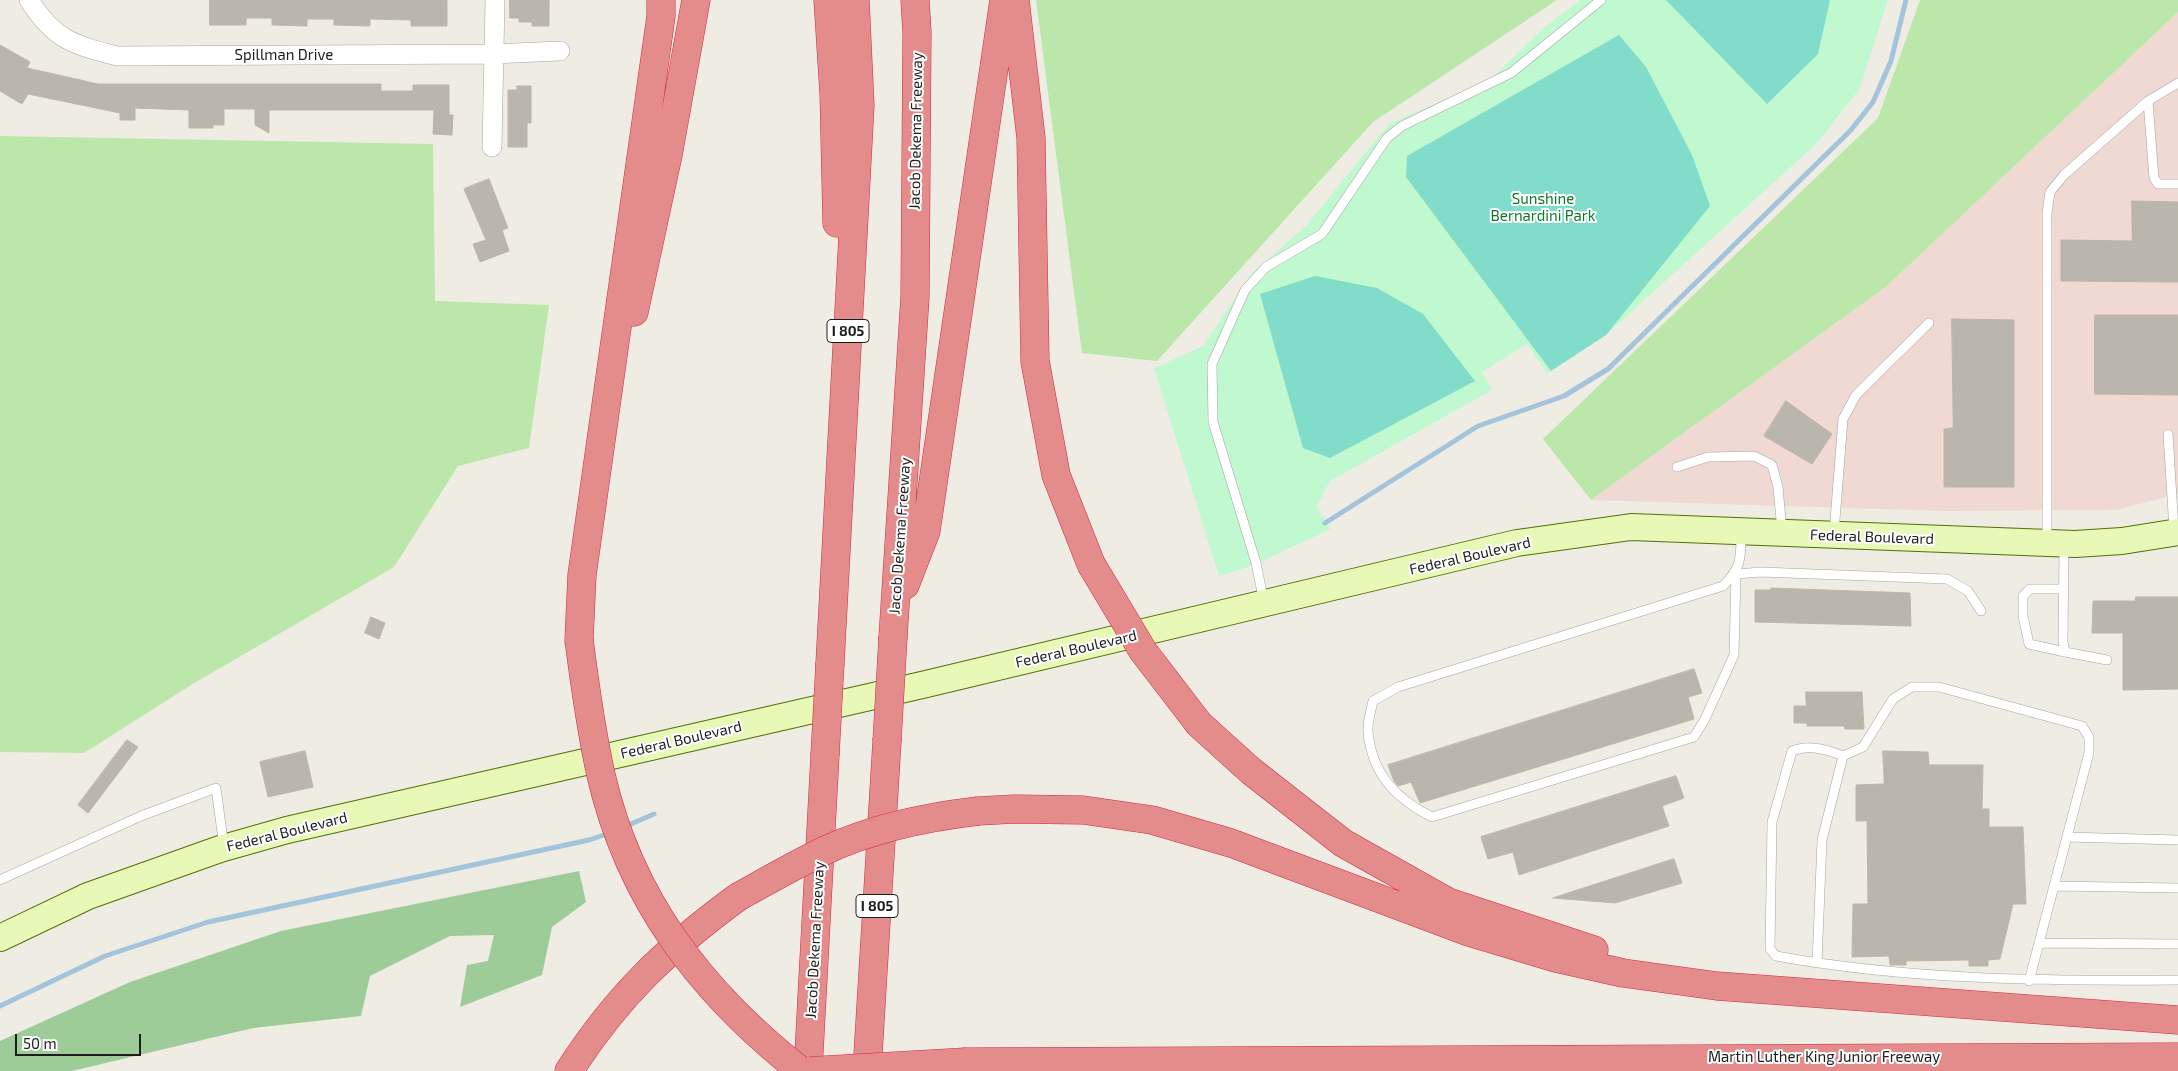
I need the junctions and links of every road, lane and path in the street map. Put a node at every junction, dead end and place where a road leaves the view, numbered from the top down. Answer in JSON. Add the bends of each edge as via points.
{"nodes":[{"id":1,"x":29,"y":0,"type":"edge"},
{"id":2,"x":495,"y":0,"type":"edge"},
{"id":3,"x":661,"y":0,"type":"edge"},
{"id":4,"x":696,"y":0,"type":"edge"},
{"id":5,"x":828,"y":0,"type":"edge"},
{"id":6,"x":855,"y":0,"type":"edge"},
{"id":7,"x":915,"y":0,"type":"edge"},
{"id":8,"x":1004,"y":0,"type":"edge"},
{"id":9,"x":1015,"y":0,"type":"edge"},
{"id":10,"x":1601,"y":0,"type":"edge"},
{"id":11,"x":560,"y":51,"type":"dead end"},
{"id":12,"x":493,"y":54,"type":"junction"},
{"id":13,"x":2178,"y":83,"type":"edge"},
{"id":14,"x":2148,"y":101,"type":"junction"},
{"id":15,"x":492,"y":147,"type":"dead end"},
{"id":16,"x":2178,"y":184,"type":"edge"},
{"id":17,"x":1929,"y":323,"type":"dead end"},
{"id":18,"x":843,"y":422,"type":"junction"},
{"id":19,"x":2168,"y":434,"type":"dead end"},
{"id":20,"x":1677,"y":467,"type":"dead end"},
{"id":21,"x":590,"y":521,"type":"junction"},
{"id":22,"x":1741,"y":532,"type":"junction"},
{"id":23,"x":2176,"y":532,"type":"edge"},
{"id":24,"x":1782,"y":534,"type":"junction"},
{"id":25,"x":1834,"y":536,"type":"junction"},
{"id":26,"x":2055,"y":544,"type":"junction"},
{"id":27,"x":1736,"y":574,"type":"junction"},
{"id":28,"x":2063,"y":589,"type":"junction"},
{"id":29,"x":1265,"y":605,"type":"junction"},
{"id":30,"x":896,"y":608,"type":"junction"},
{"id":31,"x":1981,"y":611,"type":"dead end"},
{"id":32,"x":2065,"y":652,"type":"junction"},
{"id":33,"x":2107,"y":660,"type":"dead end"},
{"id":34,"x":1844,"y":756,"type":"junction"},
{"id":35,"x":2067,"y":837,"type":"junction"},
{"id":36,"x":2178,"y":840,"type":"edge"},
{"id":37,"x":224,"y":847,"type":"junction"},
{"id":38,"x":0,"y":880,"type":"edge"},
{"id":39,"x":2054,"y":886,"type":"junction"},
{"id":40,"x":2178,"y":888,"type":"edge"},
{"id":41,"x":0,"y":938,"type":"edge"},
{"id":42,"x":2039,"y":943,"type":"junction"},
{"id":43,"x":2178,"y":944,"type":"edge"},
{"id":44,"x":1817,"y":963,"type":"junction"},
{"id":45,"x":2178,"y":980,"type":"edge"},
{"id":46,"x":2029,"y":981,"type":"junction"},
{"id":47,"x":1717,"y":986,"type":"junction"},
{"id":48,"x":2178,"y":1020,"type":"edge"},
{"id":49,"x":2178,"y":1056,"type":"edge"},
{"id":50,"x":569,"y":1071,"type":"edge"},
{"id":51,"x":802,"y":1071,"type":"edge"},
{"id":52,"x":809,"y":1071,"type":"edge"},
{"id":53,"x":867,"y":1071,"type":"edge"}],
"edges":[{"from":1,"to":12,"type":"street","name":"Spillman Drive","via":[[48,26],[75,45],[117,56]]},
{"from":2,"to":12,"type":"street"},
{"from":3,"to":21,"type":"highway"},
{"from":4,"to":21,"type":"highway","via":[[668,155]]},
{"from":5,"to":18,"type":"highway"},
{"from":6,"to":18,"type":"highway","name":"Jacob Dekema Freeway","number":"I 805","via":[[860,105]]},
{"from":7,"to":30,"type":"highway","name":"Jacob Dekema Freeway","number":"I 805","via":[[915,297]]},
{"from":8,"to":30,"type":"highway","via":[[926,531]]},
{"from":9,"to":47,"type":"highway","bridge":true,"via":[[1031,138],[1036,361],[1056,474],[1090,564],[1143,651],[1198,724],[1251,771],[1343,843],[1448,902],[1622,960]]},
{"from":10,"to":29,"type":"lane","via":[[1511,73],[1402,126],[1388,138],[1322,234],[1266,267],[1245,290],[1212,364],[1213,422],[1256,563]]},
{"from":11,"to":12,"type":"street","name":"Spillman Drive"},
{"from":12,"to":15,"type":"street"},
{"from":13,"to":14,"type":"lane"},
{"from":14,"to":16,"type":"lane","via":[[2154,178],[2158,184]]},
{"from":14,"to":26,"type":"lane","via":[[2071,169],[2050,192],[2047,213]]},
{"from":17,"to":25,"type":"lane","via":[[1856,395],[1844,419]]},
{"from":18,"to":52,"type":"highway","name":"Jacob Dekema Freeway","number":"I 805","bridge":true},
{"from":19,"to":23,"type":"lane"},
{"from":20,"to":24,"type":"lane","via":[[1708,456],[1754,456],[1772,465],[1778,487]]},
{"from":21,"to":51,"type":"highway","bridge":true,"via":[[582,575],[579,640],[601,777],[628,858],[643,889],[700,977],[766,1043]]},
{"from":22,"to":24,"type":"main road","name":"Federal Boulevard"},
{"from":22,"to":27,"type":"lane","via":[[1741,559]]},
{"from":22,"to":29,"type":"main road","name":"Federal Boulevard","via":[[1631,527],[1517,543]]},
{"from":23,"to":26,"type":"main road","name":"Federal Boulevard","via":[[2122,541]]},
{"from":24,"to":25,"type":"main road","name":"Federal Boulevard"},
{"from":25,"to":26,"type":"main road","name":"Federal Boulevard"},
{"from":26,"to":28,"type":"lane"},
{"from":27,"to":27,"type":"lane","via":[[1723,586],[1398,686],[1373,701],[1368,730],[1374,758],[1388,785],[1410,806],[1432,817],[1694,737],[1734,655]]},
{"from":27,"to":31,"type":"lane","via":[[1761,572],[1947,579],[1968,591]]},
{"from":28,"to":32,"type":"lane","via":[[2062,642]]},
{"from":28,"to":32,"type":"lane","via":[[2030,588],[2023,596],[2023,616],[2029,644]]},
{"from":29,"to":37,"type":"main road","name":"Federal Boulevard"},
{"from":30,"to":53,"type":"highway","name":"Jacob Dekema Freeway","number":"I 805","bridge":true},
{"from":32,"to":33,"type":"lane"},
{"from":34,"to":35,"type":"lane","via":[[1863,748],[1893,699],[1912,687],[1939,687],[2082,726],[2089,737],[2089,752]]},
{"from":34,"to":44,"type":"lane","via":[[1822,840]]},
{"from":34,"to":44,"type":"lane","via":[[1803,746],[1792,751],[1772,822],[1770,948],[1776,956]]},
{"from":35,"to":36,"type":"lane"},
{"from":35,"to":39,"type":"lane"},
{"from":37,"to":38,"type":"lane","via":[[216,788],[141,816]]},
{"from":37,"to":41,"type":"main road","name":"Federal Boulevard","via":[[88,896]]},
{"from":39,"to":40,"type":"lane"},
{"from":39,"to":42,"type":"lane"},
{"from":42,"to":43,"type":"lane"},
{"from":42,"to":46,"type":"lane"},
{"from":44,"to":46,"type":"lane"},
{"from":45,"to":46,"type":"lane"},
{"from":47,"to":48,"type":"highway"},
{"from":47,"to":50,"type":"highway","bridge":true,"via":[[1592,967],[1539,953],[1401,908],[1231,844],[1152,820],[1074,810],[978,811],[911,822],[827,849],[738,897],[682,940],[639,980],[609,1013]]},
{"from":49,"to":52,"type":"highway","name":"Martin Luther King Junior Freeway","bridge":true,"via":[[966,1062]]}]}
